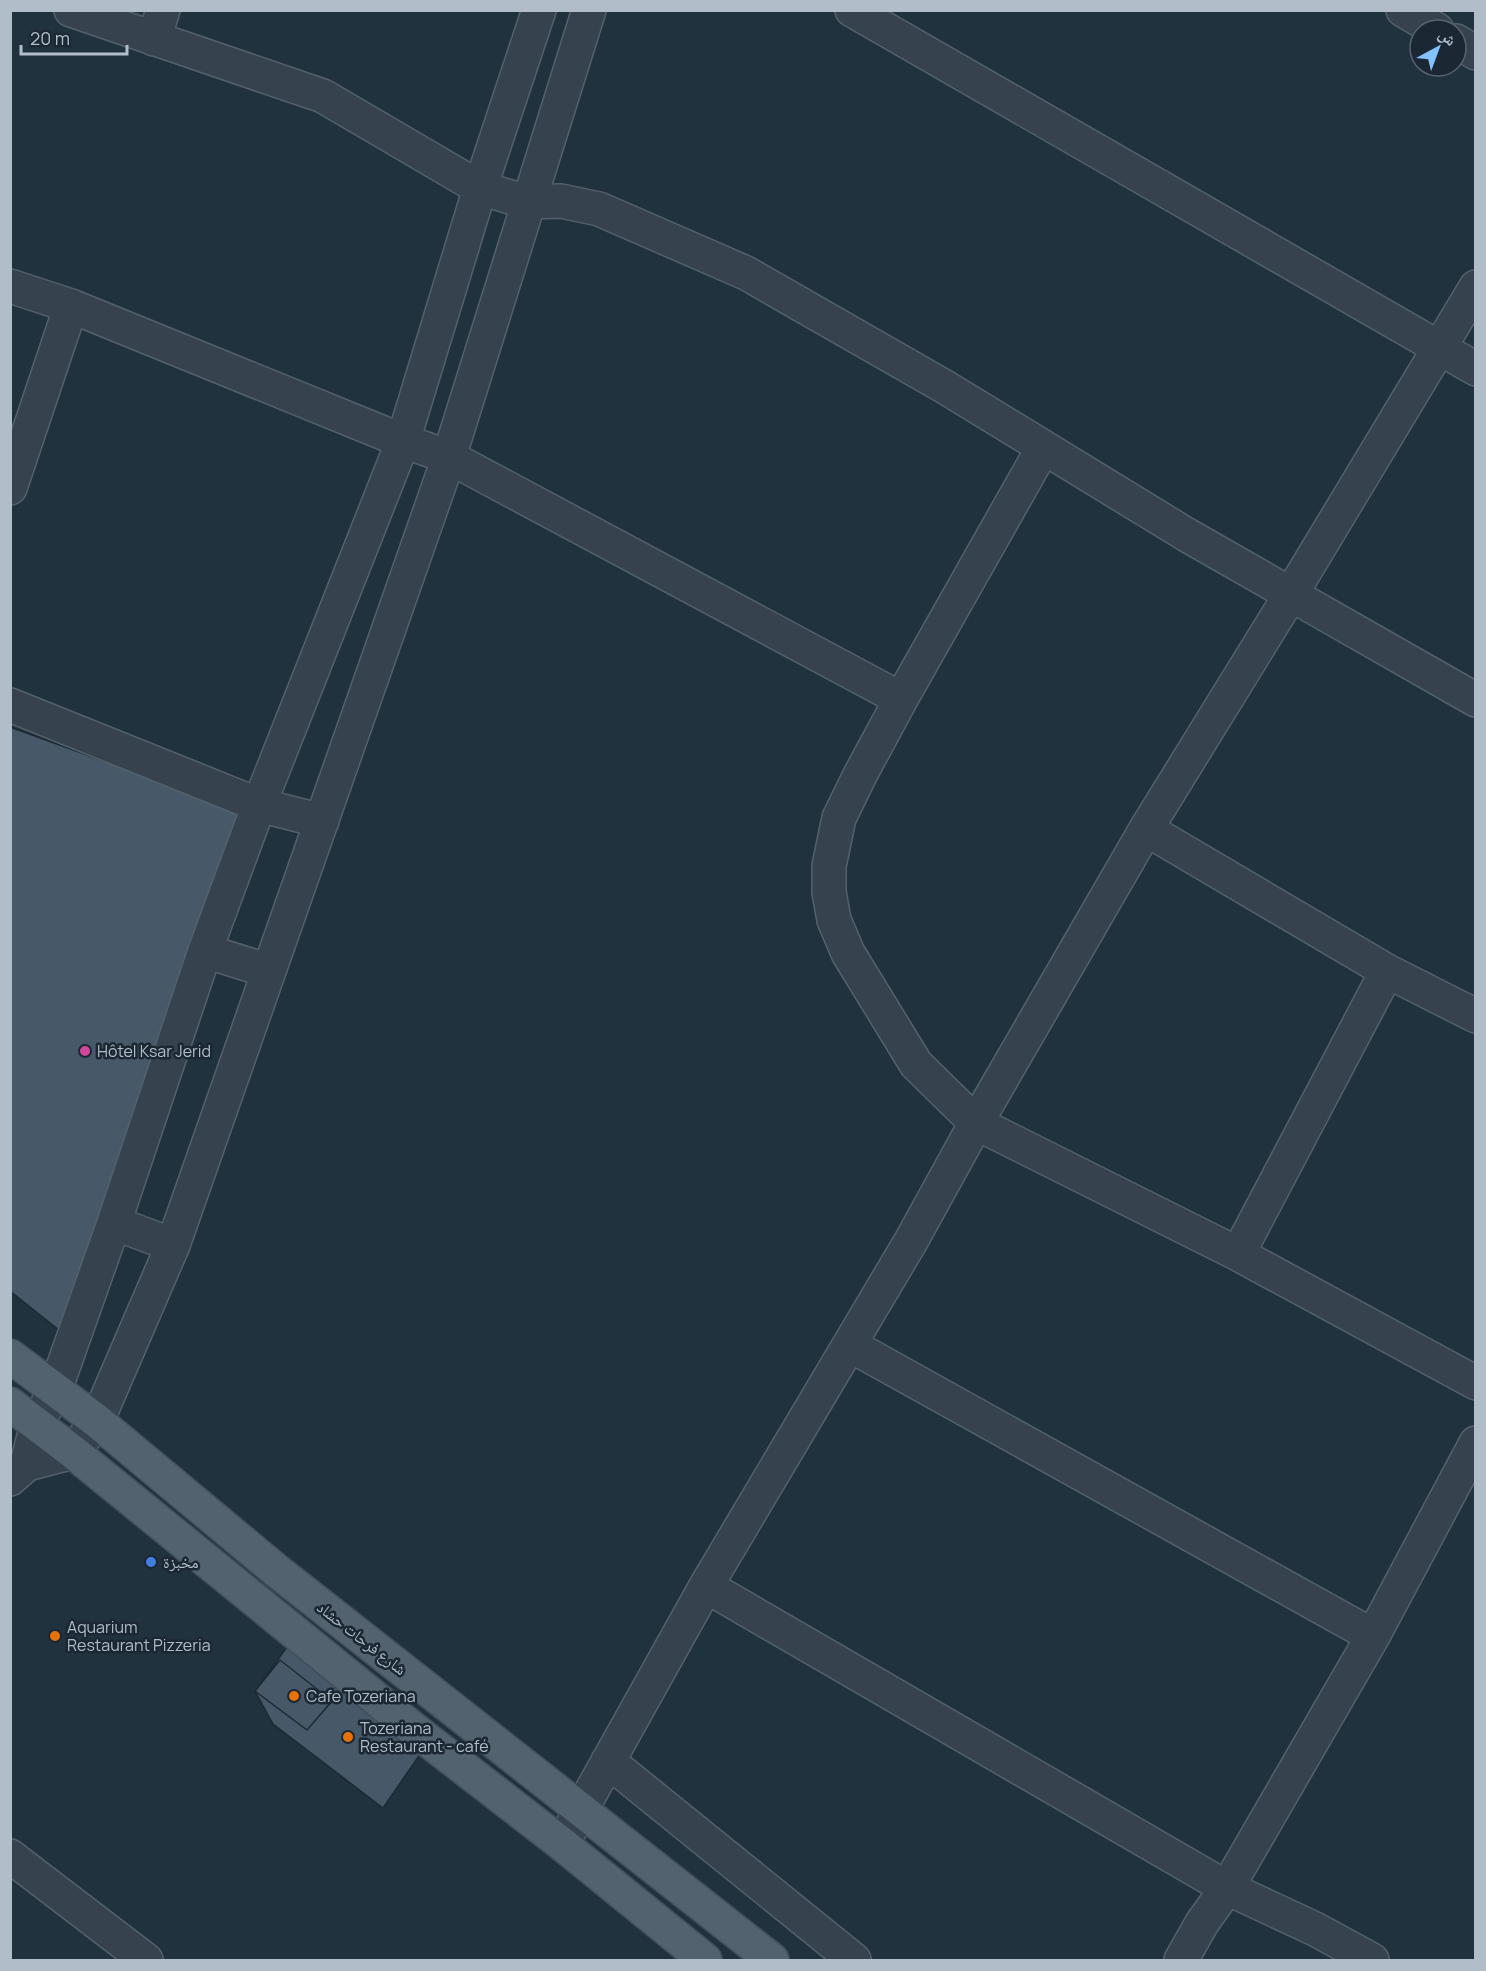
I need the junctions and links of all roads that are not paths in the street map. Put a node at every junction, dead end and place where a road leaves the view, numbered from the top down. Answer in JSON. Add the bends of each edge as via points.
{"nodes":[{"id":1,"x":71,"y":10,"type":"edge"},
{"id":2,"x":539,"y":10,"type":"edge"},
{"id":3,"x":589,"y":10,"type":"edge"},
{"id":4,"x":1403,"y":10,"type":"edge"},
{"id":5,"x":858,"y":12,"type":"edge"},
{"id":6,"x":1417,"y":18,"type":"edge"},
{"id":7,"x":158,"y":25,"type":"edge"},
{"id":8,"x":480,"y":188,"type":"junction"},
{"id":9,"x":528,"y":202,"type":"junction"},
{"id":10,"x":10,"y":286,"type":"edge"},
{"id":11,"x":1476,"y":287,"type":"edge"},
{"id":12,"x":70,"y":306,"type":"junction"},
{"id":13,"x":1440,"y":348,"type":"junction"},
{"id":14,"x":1476,"y":369,"type":"edge"},
{"id":15,"x":403,"y":441,"type":"junction"},
{"id":16,"x":1043,"y":448,"type":"junction"},
{"id":17,"x":448,"y":457,"type":"junction"},
{"id":18,"x":10,"y":488,"type":"edge"},
{"id":19,"x":1291,"y":594,"type":"junction"},
{"id":20,"x":901,"y":699,"type":"junction"},
{"id":21,"x":1476,"y":700,"type":"edge"},
{"id":22,"x":10,"y":705,"type":"edge"},
{"id":23,"x":259,"y":805,"type":"junction"},
{"id":24,"x":322,"y":821,"type":"junction"},
{"id":25,"x":1146,"y":829,"type":"junction"},
{"id":26,"x":205,"y":951,"type":"junction"},
{"id":27,"x":269,"y":970,"type":"junction"},
{"id":28,"x":1387,"y":971,"type":"junction"},
{"id":29,"x":1476,"y":1016,"type":"edge"},
{"id":30,"x":976,"y":1123,"type":"junction"},
{"id":31,"x":114,"y":1223,"type":"junction"},
{"id":32,"x":173,"y":1245,"type":"junction"},
{"id":33,"x":1238,"y":1254,"type":"junction"},
{"id":34,"x":850,"y":1345,"type":"junction"},
{"id":35,"x":10,"y":1356,"type":"edge"},
{"id":36,"x":1476,"y":1383,"type":"edge"},
{"id":37,"x":55,"y":1390,"type":"junction"},
{"id":38,"x":10,"y":1404,"type":"edge"},
{"id":39,"x":97,"y":1421,"type":"junction"},
{"id":40,"x":37,"y":1424,"type":"junction"},
{"id":41,"x":73,"y":1452,"type":"junction"},
{"id":42,"x":1471,"y":1462,"type":"edge"},
{"id":43,"x":16,"y":1471,"type":"edge"},
{"id":44,"x":195,"y":1502,"type":"junction"},
{"id":45,"x":173,"y":1534,"type":"junction"},
{"id":46,"x":706,"y":1586,"type":"junction"},
{"id":47,"x":1373,"y":1636,"type":"junction"},
{"id":48,"x":608,"y":1761,"type":"junction"},
{"id":49,"x":581,"y":1808,"type":"junction"},
{"id":50,"x":562,"y":1844,"type":"junction"},
{"id":51,"x":10,"y":1856,"type":"edge"},
{"id":52,"x":1227,"y":1888,"type":"junction"},
{"id":53,"x":146,"y":1960,"type":"edge"},
{"id":54,"x":705,"y":1960,"type":"edge"},
{"id":55,"x":772,"y":1960,"type":"edge"},
{"id":56,"x":854,"y":1960,"type":"edge"},
{"id":57,"x":1181,"y":1960,"type":"edge"},
{"id":58,"x":1372,"y":1960,"type":"edge"}],
"edges":[{"from":1,"to":7,"type":"street"},
{"from":2,"to":8,"type":"street"},
{"from":3,"to":9,"type":"street"},
{"from":4,"to":6,"type":"street"},
{"from":5,"to":13,"type":"street"},
{"from":7,"to":8,"type":"street","via":[[323,96]]},
{"from":8,"to":9,"type":"street"},
{"from":8,"to":15,"type":"street"},
{"from":9,"to":16,"type":"street","via":[[561,201],[599,209],[746,273]]},
{"from":9,"to":17,"type":"street"},
{"from":10,"to":12,"type":"street"},
{"from":11,"to":13,"type":"street"},
{"from":12,"to":15,"type":"street"},
{"from":12,"to":18,"type":"street"},
{"from":13,"to":14,"type":"street"},
{"from":13,"to":19,"type":"street"},
{"from":15,"to":17,"type":"street"},
{"from":15,"to":23,"type":"street"},
{"from":16,"to":19,"type":"street"},
{"from":16,"to":20,"type":"street"},
{"from":17,"to":20,"type":"street"},
{"from":17,"to":24,"type":"street"},
{"from":19,"to":21,"type":"street"},
{"from":19,"to":25,"type":"street"},
{"from":20,"to":30,"type":"street","via":[[839,818],[829,866],[830,901],[848,954],[916,1064]]},
{"from":22,"to":23,"type":"street"},
{"from":23,"to":24,"type":"street"},
{"from":23,"to":26,"type":"street"},
{"from":24,"to":27,"type":"street"},
{"from":25,"to":28,"type":"street"},
{"from":25,"to":30,"type":"street"},
{"from":26,"to":27,"type":"street"},
{"from":26,"to":31,"type":"street"},
{"from":27,"to":32,"type":"street"},
{"from":28,"to":29,"type":"street"},
{"from":28,"to":33,"type":"street"},
{"from":30,"to":33,"type":"street"},
{"from":30,"to":34,"type":"street"},
{"from":31,"to":32,"type":"street"},
{"from":31,"to":37,"type":"street"},
{"from":32,"to":39,"type":"street"},
{"from":33,"to":36,"type":"street"},
{"from":34,"to":46,"type":"street"},
{"from":34,"to":47,"type":"street"},
{"from":35,"to":37,"type":"main road","name":"شارع فرحات حشاد"},
{"from":37,"to":39,"type":"main road","name":"شارع فرحات حشاد"},
{"from":37,"to":40,"type":"street"},
{"from":38,"to":40,"type":"main road"},
{"from":39,"to":41,"type":"street"},
{"from":39,"to":44,"type":"main road","name":"شارع فرحات حشاد"},
{"from":40,"to":41,"type":"main road"},
{"from":40,"to":43,"type":"street"},
{"from":41,"to":43,"type":"street"},
{"from":41,"to":45,"type":"main road"},
{"from":42,"to":47,"type":"street"},
{"from":44,"to":45,"type":"main road"},
{"from":44,"to":49,"type":"main road","name":"شارع فرحات حشاد","via":[[277,1571]]},
{"from":45,"to":50,"type":"main road"},
{"from":46,"to":48,"type":"street"},
{"from":46,"to":52,"type":"street"},
{"from":47,"to":52,"type":"street"},
{"from":48,"to":49,"type":"street"},
{"from":48,"to":56,"type":"street"},
{"from":49,"to":50,"type":"street"},
{"from":49,"to":55,"type":"main road","name":"شارع فرحات حشاد"},
{"from":50,"to":54,"type":"main road"},
{"from":51,"to":53,"type":"street"},
{"from":52,"to":57,"type":"street"},
{"from":52,"to":58,"type":"street"}]}
